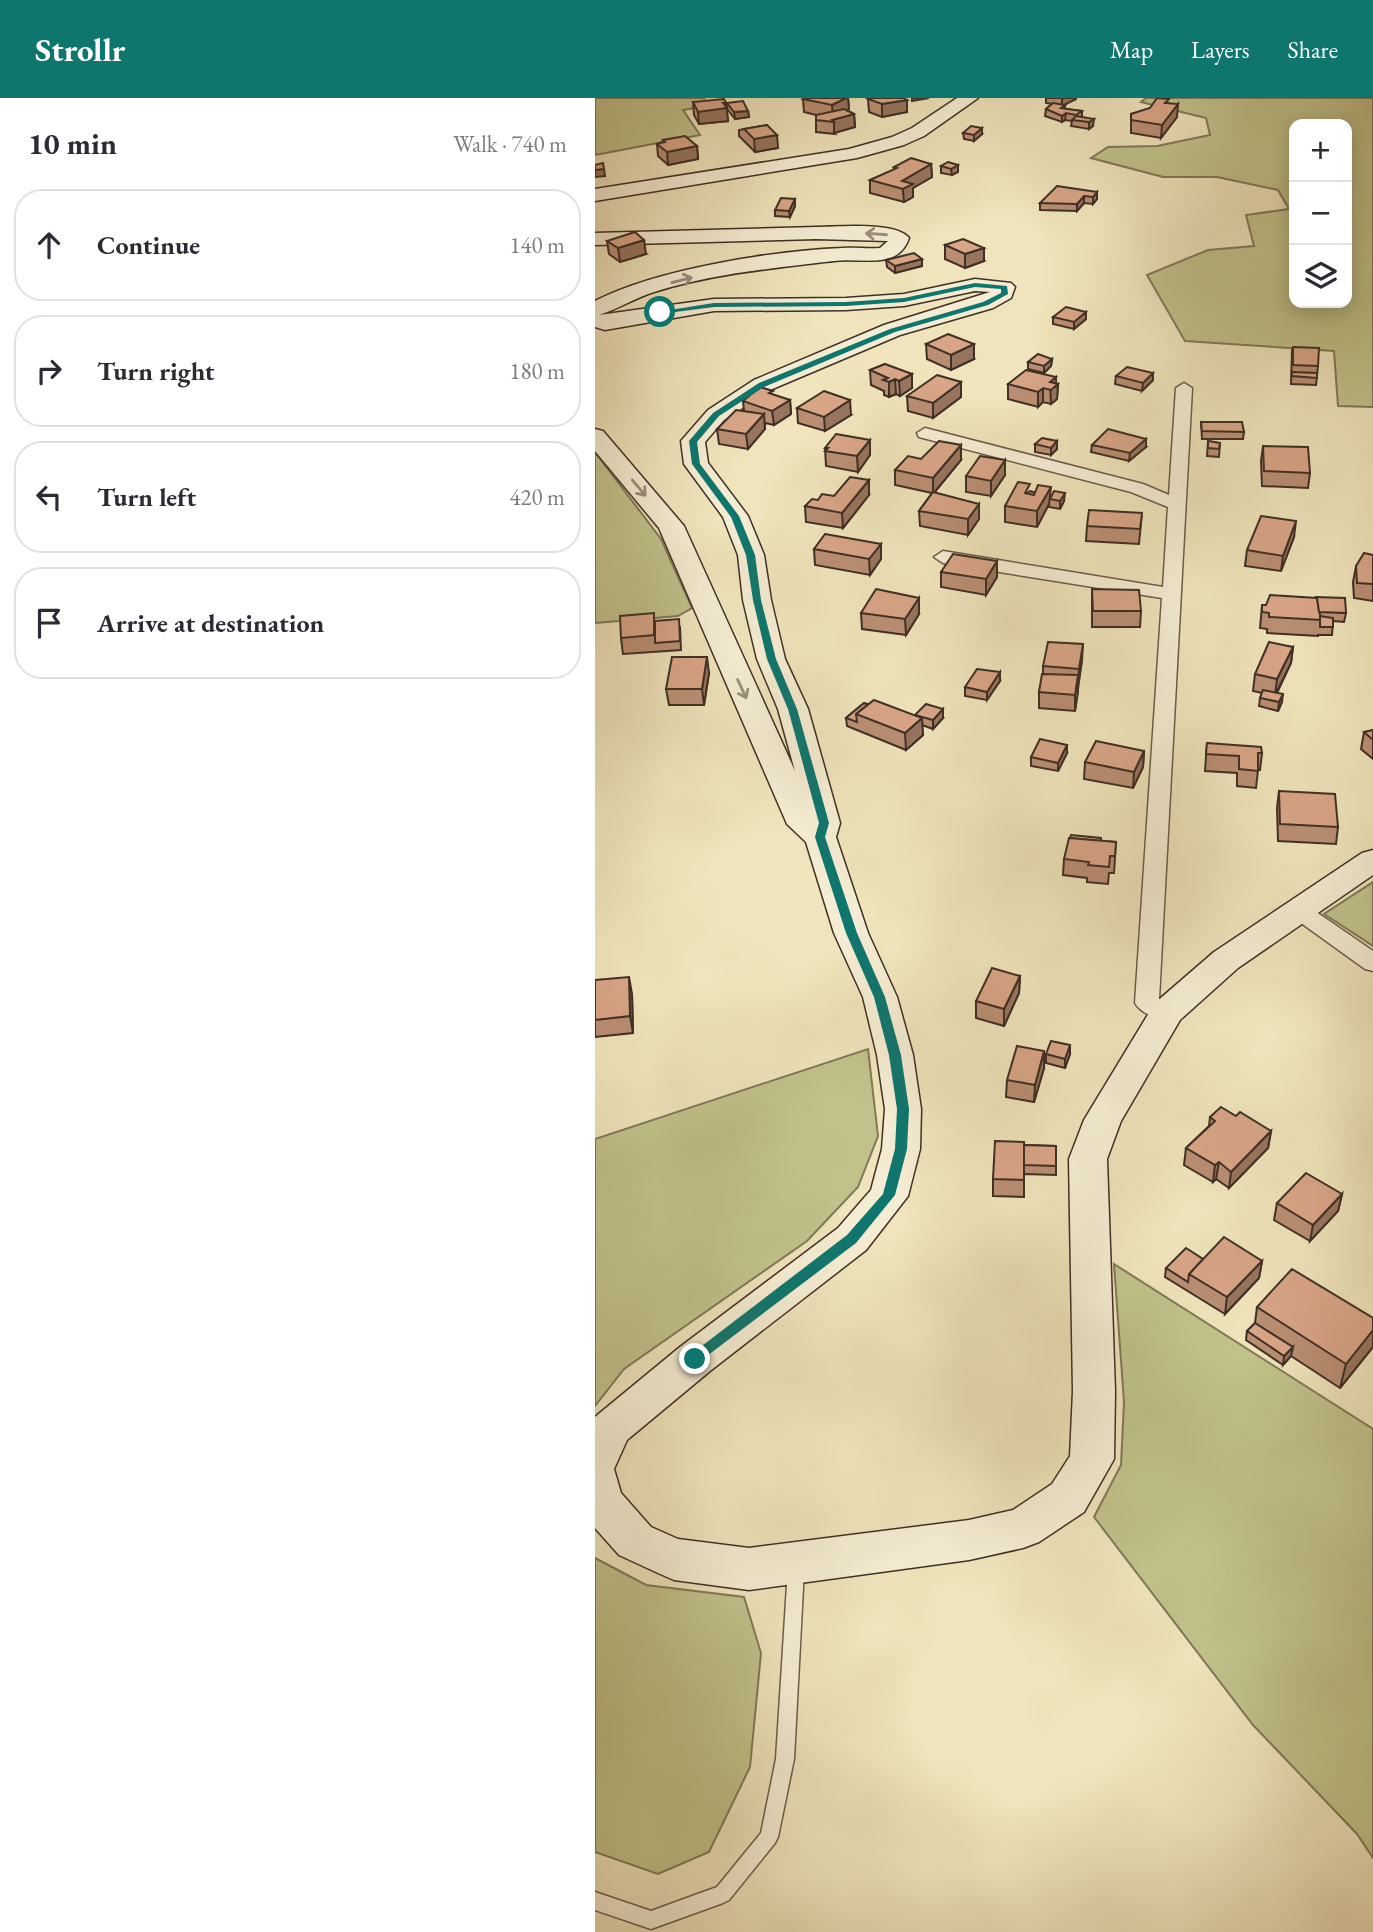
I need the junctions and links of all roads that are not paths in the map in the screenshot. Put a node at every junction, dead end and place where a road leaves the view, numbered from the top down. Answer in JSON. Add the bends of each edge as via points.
{"nodes":[{"id":1,"x":968,"y":98,"type":"edge"},
{"id":2,"x":595,"y":195,"type":"edge"},
{"id":3,"x":595,"y":239,"type":"edge"},
{"id":4,"x":595,"y":310,"type":"edge"},
{"id":5,"x":595,"y":321,"type":"edge"},
{"id":6,"x":1184,"y":388,"type":"dead end"},
{"id":7,"x":925,"y":433,"type":"dead end"},
{"id":8,"x":595,"y":436,"type":"edge"},
{"id":9,"x":1177,"y":504,"type":"junction"},
{"id":10,"x":943,"y":557,"type":"dead end"},
{"id":11,"x":1171,"y":594,"type":"junction"},
{"id":12,"x":820,"y":837,"type":"junction"},
{"id":13,"x":1373,"y":860,"type":"edge"},
{"id":14,"x":1298,"y":910,"type":"junction"},
{"id":15,"x":1373,"y":963,"type":"edge"},
{"id":16,"x":1167,"y":1012,"type":"junction"},
{"id":17,"x":595,"y":1463,"type":"edge"},
{"id":18,"x":595,"y":1475,"type":"edge"},
{"id":19,"x":796,"y":1564,"type":"junction"},
{"id":20,"x":595,"y":1901,"type":"edge"}],
"edges":[{"from":1,"to":2,"type":"main road","via":[[918,132],[886,145]]},
{"from":4,"to":3,"type":"main road","one_way":true,"via":[[637,291],[692,277],[842,253],[887,253],[897,247],[899,239],[883,233]]},
{"from":5,"to":12,"type":"main road","via":[[714,305],[846,304],[904,300],[975,285],[1004,287],[1004,294],[985,303],[893,330],[762,385],[716,415],[693,441],[696,464],[735,516],[751,555],[771,659],[793,709],[824,823]]},
{"from":6,"to":9,"type":"street"},
{"from":7,"to":9,"type":"street","via":[[1137,488]]},
{"from":8,"to":12,"type":"main road","one_way":true,"via":[[671,526],[803,824]]},
{"from":9,"to":11,"type":"street"},
{"from":10,"to":11,"type":"street"},
{"from":11,"to":16,"type":"street","via":[[1147,1003]]},
{"from":12,"to":17,"type":"main road","via":[[851,933],[880,997],[895,1055],[901,1149],[889,1195],[852,1239],[611,1428]]},
{"from":13,"to":14,"type":"main road"},
{"from":14,"to":15,"type":"street"},
{"from":14,"to":16,"type":"main road","via":[[1226,960]]},
{"from":16,"to":19,"type":"main road","via":[[1103,1119],[1088,1158],[1092,1459],[1068,1498],[1023,1528]]},
{"from":18,"to":19,"type":"main road","via":[[600,1502],[635,1541],[674,1559],[749,1570]]},
{"from":19,"to":20,"type":"lane","via":[[785,1759],[769,1837],[723,1894],[651,1920]]}]}
